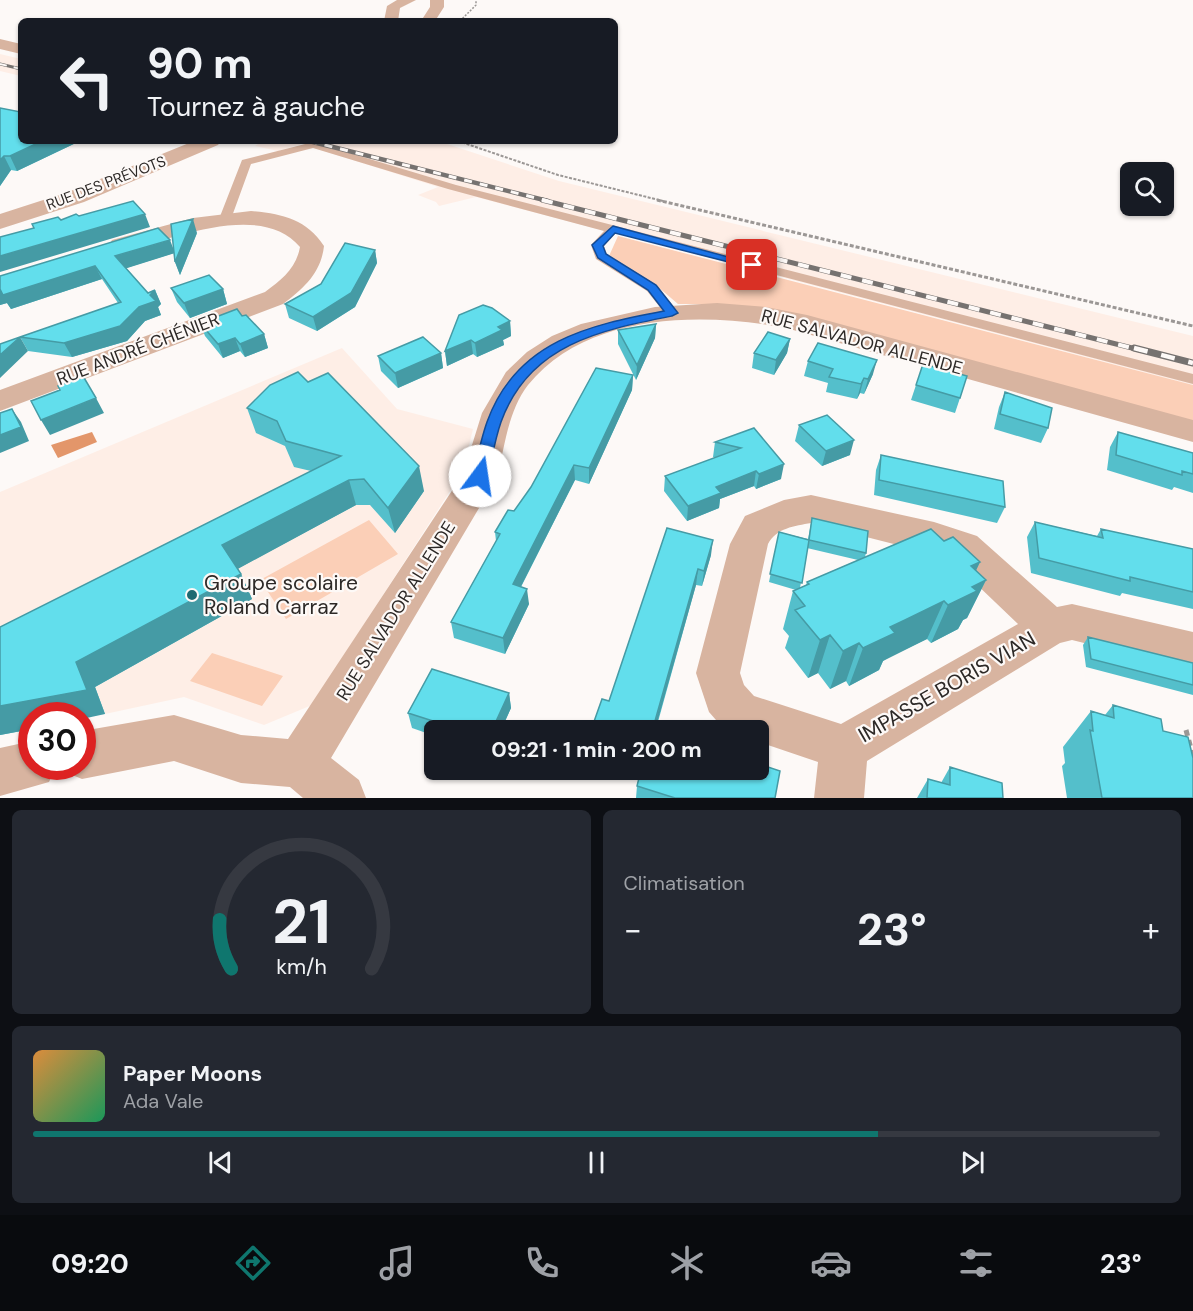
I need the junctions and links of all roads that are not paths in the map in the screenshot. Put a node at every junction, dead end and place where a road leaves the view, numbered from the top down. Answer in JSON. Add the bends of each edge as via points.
{"nodes":[{"id":1,"x":409,"y":0,"type":"edge"},
{"id":2,"x":437,"y":0,"type":"edge"},
{"id":3,"x":392,"y":18,"type":"edge"},
{"id":4,"x":430,"y":18,"type":"edge"},
{"id":5,"x":0,"y":44,"type":"edge"},
{"id":6,"x":18,"y":48,"type":"edge"},
{"id":7,"x":204,"y":144,"type":"edge"},
{"id":8,"x":225,"y":219,"type":"junction"},
{"id":9,"x":0,"y":222,"type":"edge"},
{"id":10,"x":613,"y":229,"type":"junction"},
{"id":11,"x":100,"y":251,"type":"edge"},
{"id":12,"x":672,"y":313,"type":"junction"},
{"id":13,"x":1193,"y":379,"type":"edge"},
{"id":14,"x":0,"y":401,"type":"edge"},
{"id":15,"x":1193,"y":431,"type":"edge"},
{"id":16,"x":1050,"y":627,"type":"junction"},
{"id":17,"x":1193,"y":651,"type":"edge"},
{"id":18,"x":844,"y":748,"type":"junction"},
{"id":19,"x":96,"y":752,"type":"edge"},
{"id":20,"x":300,"y":764,"type":"junction"},
{"id":21,"x":18,"y":768,"type":"edge"},
{"id":22,"x":0,"y":772,"type":"edge"},
{"id":23,"x":341,"y":798,"type":"edge"},
{"id":24,"x":839,"y":798,"type":"edge"}],
"edges":[{"from":1,"to":3,"type":"street","via":[[394,6]]},
{"from":2,"to":4,"type":"street"},
{"from":5,"to":6,"type":"street"},
{"from":7,"to":9,"type":"street","name":"RUE DES PRÉVOTS","via":[[117,181]]},
{"from":8,"to":10,"type":"lane","via":[[246,162],[313,145]]},
{"from":8,"to":11,"type":"street","name":"RUE ANDRÉ CHÉNIER"},
{"from":8,"to":14,"type":"street","name":"RUE ANDRÉ CHÉNIER","via":[[254,218],[285,224],[308,239],[312,246],[311,261],[297,280],[274,298]]},
{"from":10,"to":12,"type":"lane","via":[[597,245],[601,256],[652,288]]},
{"from":10,"to":13,"type":"lane"},
{"from":12,"to":15,"type":"street","name":"RUE SALVADOR ALLENDE","via":[[719,311],[772,316]]},
{"from":12,"to":20,"type":"street","name":"RUE SALVADOR ALLENDE","via":[[605,326],[562,343],[518,377],[494,422],[480,476]]},
{"from":16,"to":17,"type":"street","name":"IMPASSE BORIS VIAN","via":[[1072,622]]},
{"from":16,"to":18,"type":"street","name":"IMPASSE BORIS VIAN"},
{"from":16,"to":18,"type":"street","name":"IMPASSE BORIS VIAN","via":[[963,547],[811,509],[784,514],[758,526],[749,544],[718,673],[724,697],[739,713]]},
{"from":18,"to":24,"type":"street","name":"IMPASSE BORIS VIAN"},
{"from":19,"to":20,"type":"street","via":[[174,738],[241,759]]},
{"from":20,"to":23,"type":"street"},
{"from":21,"to":22,"type":"street"}]}
